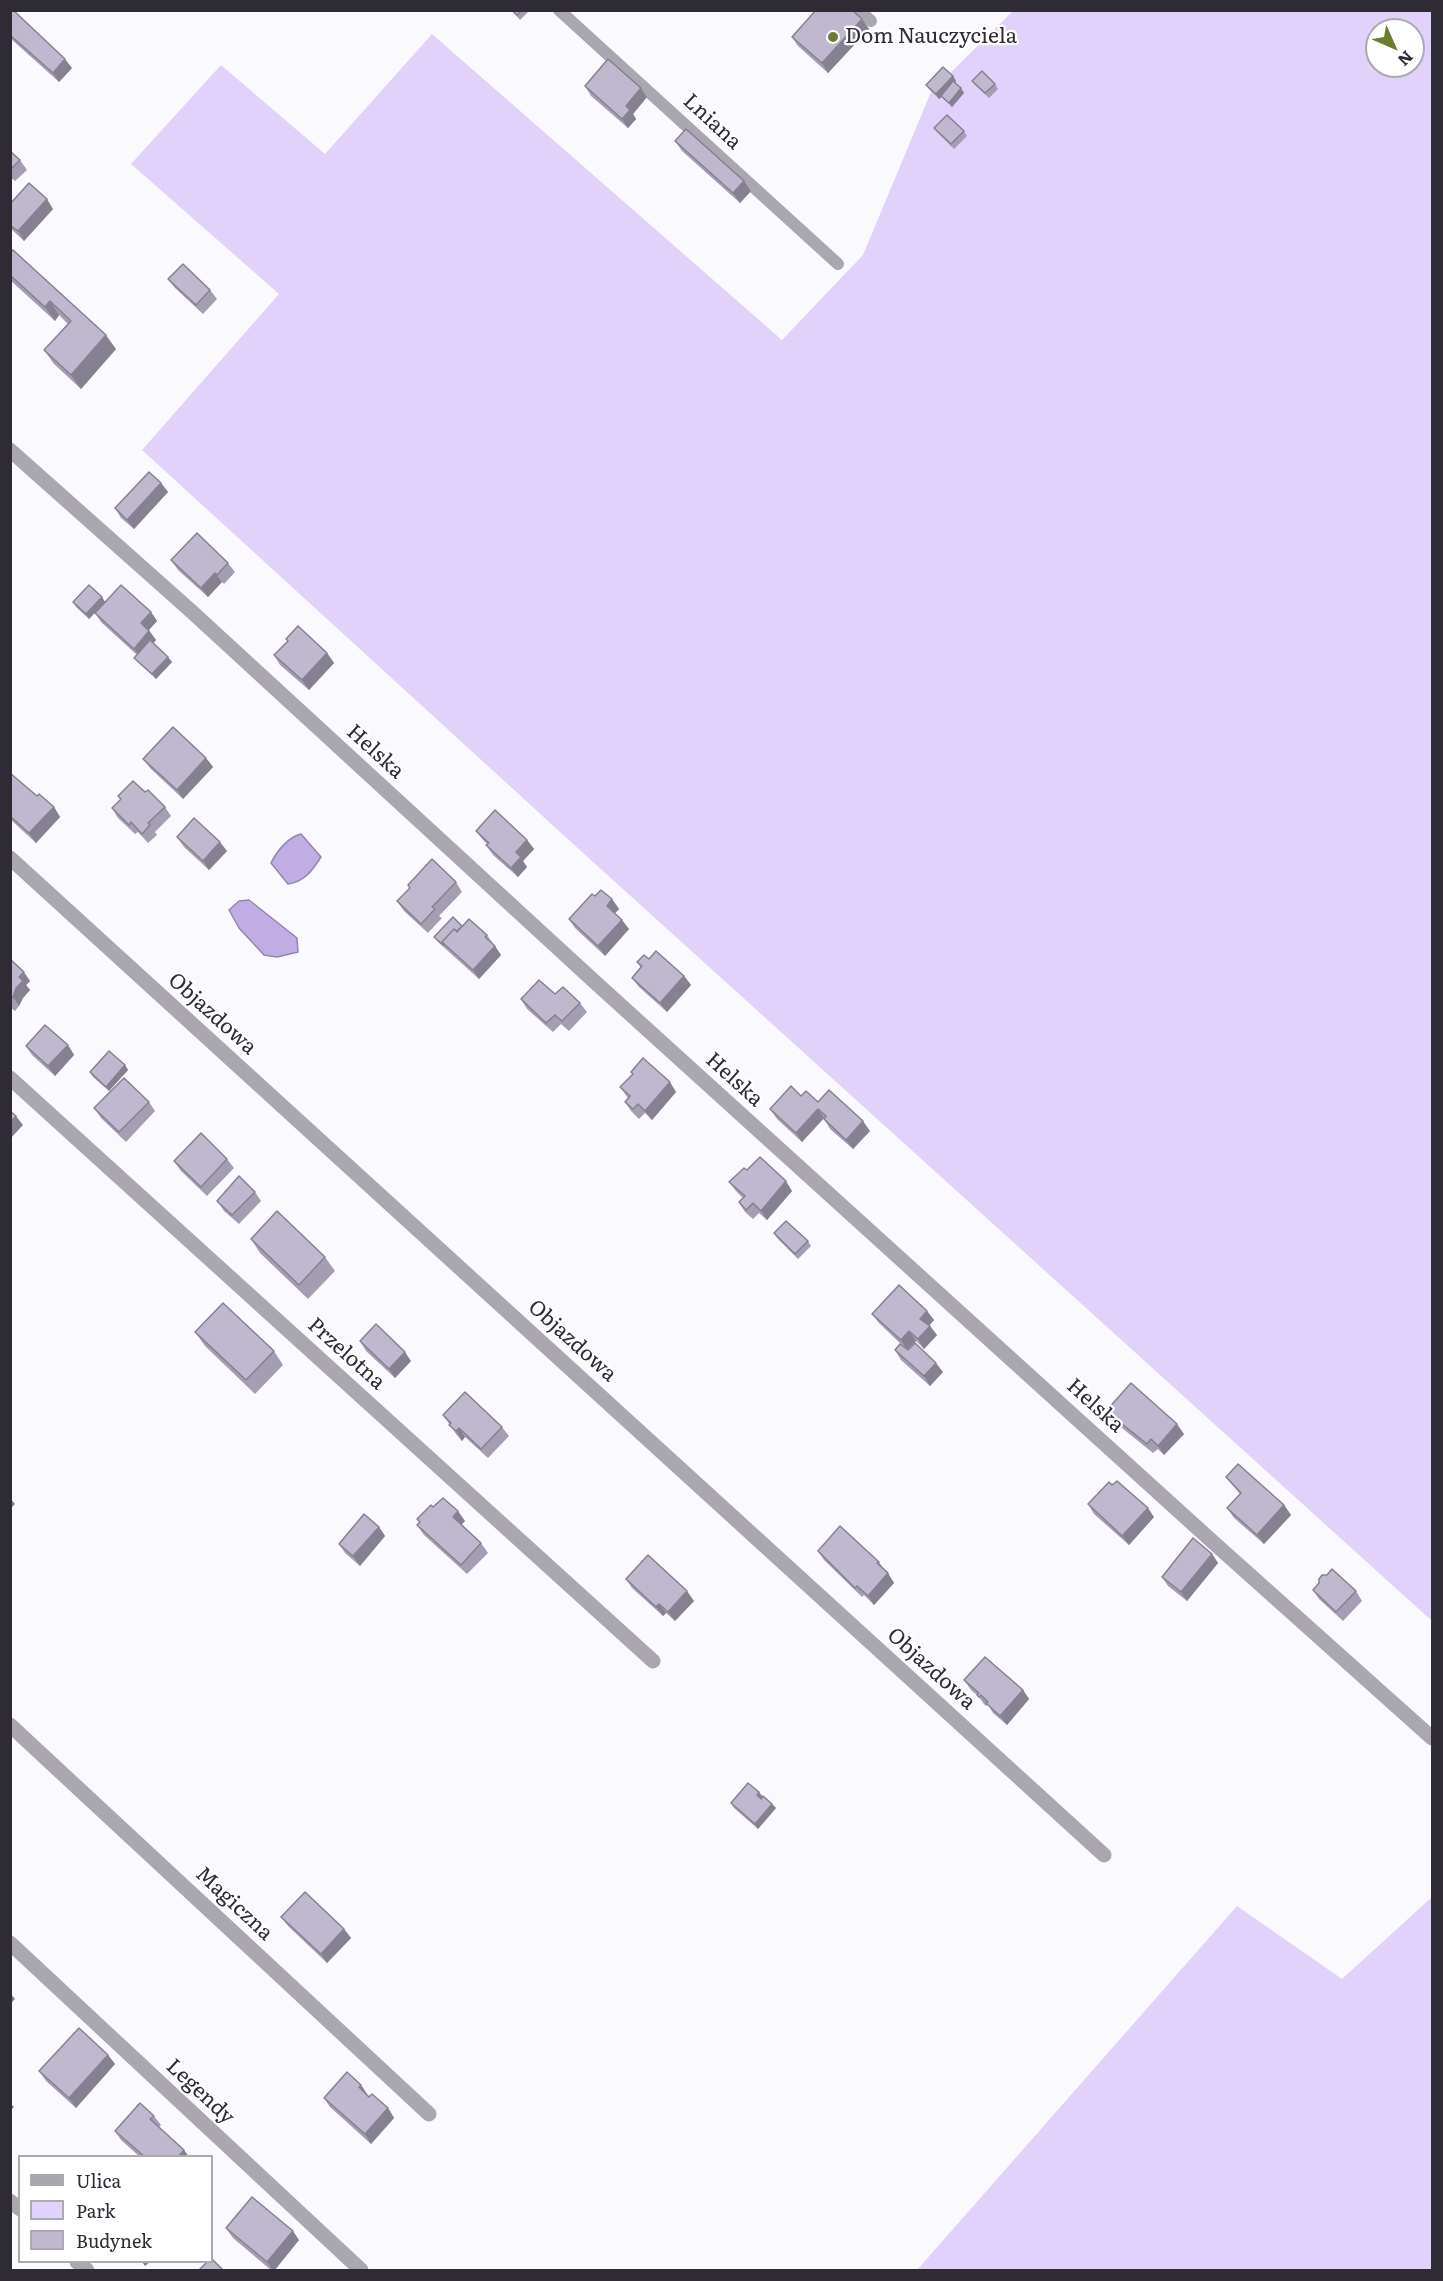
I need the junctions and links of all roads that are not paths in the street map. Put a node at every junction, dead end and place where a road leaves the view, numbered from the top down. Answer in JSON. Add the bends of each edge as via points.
{"nodes":[{"id":1,"x":559,"y":10,"type":"edge"},
{"id":2,"x":859,"y":10,"type":"edge"},
{"id":3,"x":871,"y":21,"type":"dead end"},
{"id":4,"x":838,"y":264,"type":"dead end"},
{"id":5,"x":10,"y":450,"type":"edge"},
{"id":6,"x":10,"y":858,"type":"edge"},
{"id":7,"x":10,"y":1078,"type":"edge"},
{"id":8,"x":653,"y":1661,"type":"dead end"},
{"id":9,"x":10,"y":1725,"type":"edge"},
{"id":10,"x":1432,"y":1738,"type":"edge"},
{"id":11,"x":1104,"y":1856,"type":"dead end"},
{"id":12,"x":10,"y":1943,"type":"edge"},
{"id":13,"x":429,"y":2114,"type":"dead end"},
{"id":14,"x":361,"y":2271,"type":"edge"}],
"edges":[{"from":1,"to":4,"type":"lane","name":"Lniana"},
{"from":2,"to":3,"type":"lane"},
{"from":5,"to":10,"type":"street","name":"Helska"},
{"from":6,"to":11,"type":"street","name":"Objazdowa"},
{"from":7,"to":8,"type":"street","name":"Przelotna"},
{"from":9,"to":13,"type":"street","name":"Magiczna"},
{"from":12,"to":14,"type":"street","name":"Legendy"}]}
